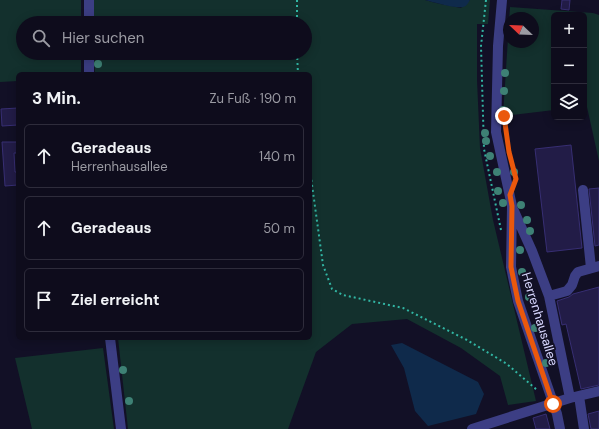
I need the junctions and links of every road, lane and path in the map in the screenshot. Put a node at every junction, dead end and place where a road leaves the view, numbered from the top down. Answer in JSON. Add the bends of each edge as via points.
{"nodes":[{"id":1,"x":89,"y":0,"type":"edge"},
{"id":2,"x":297,"y":0,"type":"edge"},
{"id":3,"x":502,"y":0,"type":"edge"},
{"id":4,"x":89,"y":16,"type":"edge"},
{"id":5,"x":297,"y":16,"type":"edge"},
{"id":6,"x":89,"y":60,"type":"edge"},
{"id":7,"x":297,"y":60,"type":"edge"},
{"id":8,"x":89,"y":72,"type":"edge"},
{"id":9,"x":298,"y":72,"type":"edge"},
{"id":10,"x":312,"y":185,"type":"edge"},
{"id":11,"x":583,"y":190,"type":"dead end"},
{"id":12,"x":512,"y":206,"type":"junction"},
{"id":13,"x":595,"y":267,"type":"edge"},
{"id":14,"x":549,"y":296,"type":"junction"},
{"id":15,"x":110,"y":340,"type":"edge"},
{"id":16,"x":537,"y":389,"type":"dead end"},
{"id":17,"x":599,"y":391,"type":"edge"},
{"id":18,"x":574,"y":397,"type":"junction"},
{"id":19,"x":553,"y":404,"type":"junction"},
{"id":20,"x":121,"y":429,"type":"edge"},
{"id":21,"x":472,"y":429,"type":"edge"},
{"id":22,"x":560,"y":429,"type":"edge"},
{"id":23,"x":584,"y":429,"type":"edge"}],
"edges":[{"from":1,"to":4,"type":"street"},
{"from":2,"to":5,"type":"path"},
{"from":3,"to":12,"type":"street","name":"Herrenhausallee","via":[[496,132]]},
{"from":6,"to":8,"type":"street"},
{"from":7,"to":9,"type":"path"},
{"from":10,"to":16,"type":"path","via":[[323,265],[332,289],[348,297],[403,308],[467,340],[507,364]]},
{"from":11,"to":13,"type":"street"},
{"from":12,"to":14,"type":"street"},
{"from":12,"to":19,"type":"street","name":"Herrenhausallee","via":[[511,267],[514,282]]},
{"from":13,"to":14,"type":"street","via":[[578,272],[567,291]]},
{"from":14,"to":18,"type":"street"},
{"from":15,"to":20,"type":"street"},
{"from":17,"to":18,"type":"street"},
{"from":18,"to":19,"type":"street"},
{"from":18,"to":23,"type":"street"},
{"from":19,"to":21,"type":"street"},
{"from":19,"to":22,"type":"street","name":"Herrenhausallee"}]}
